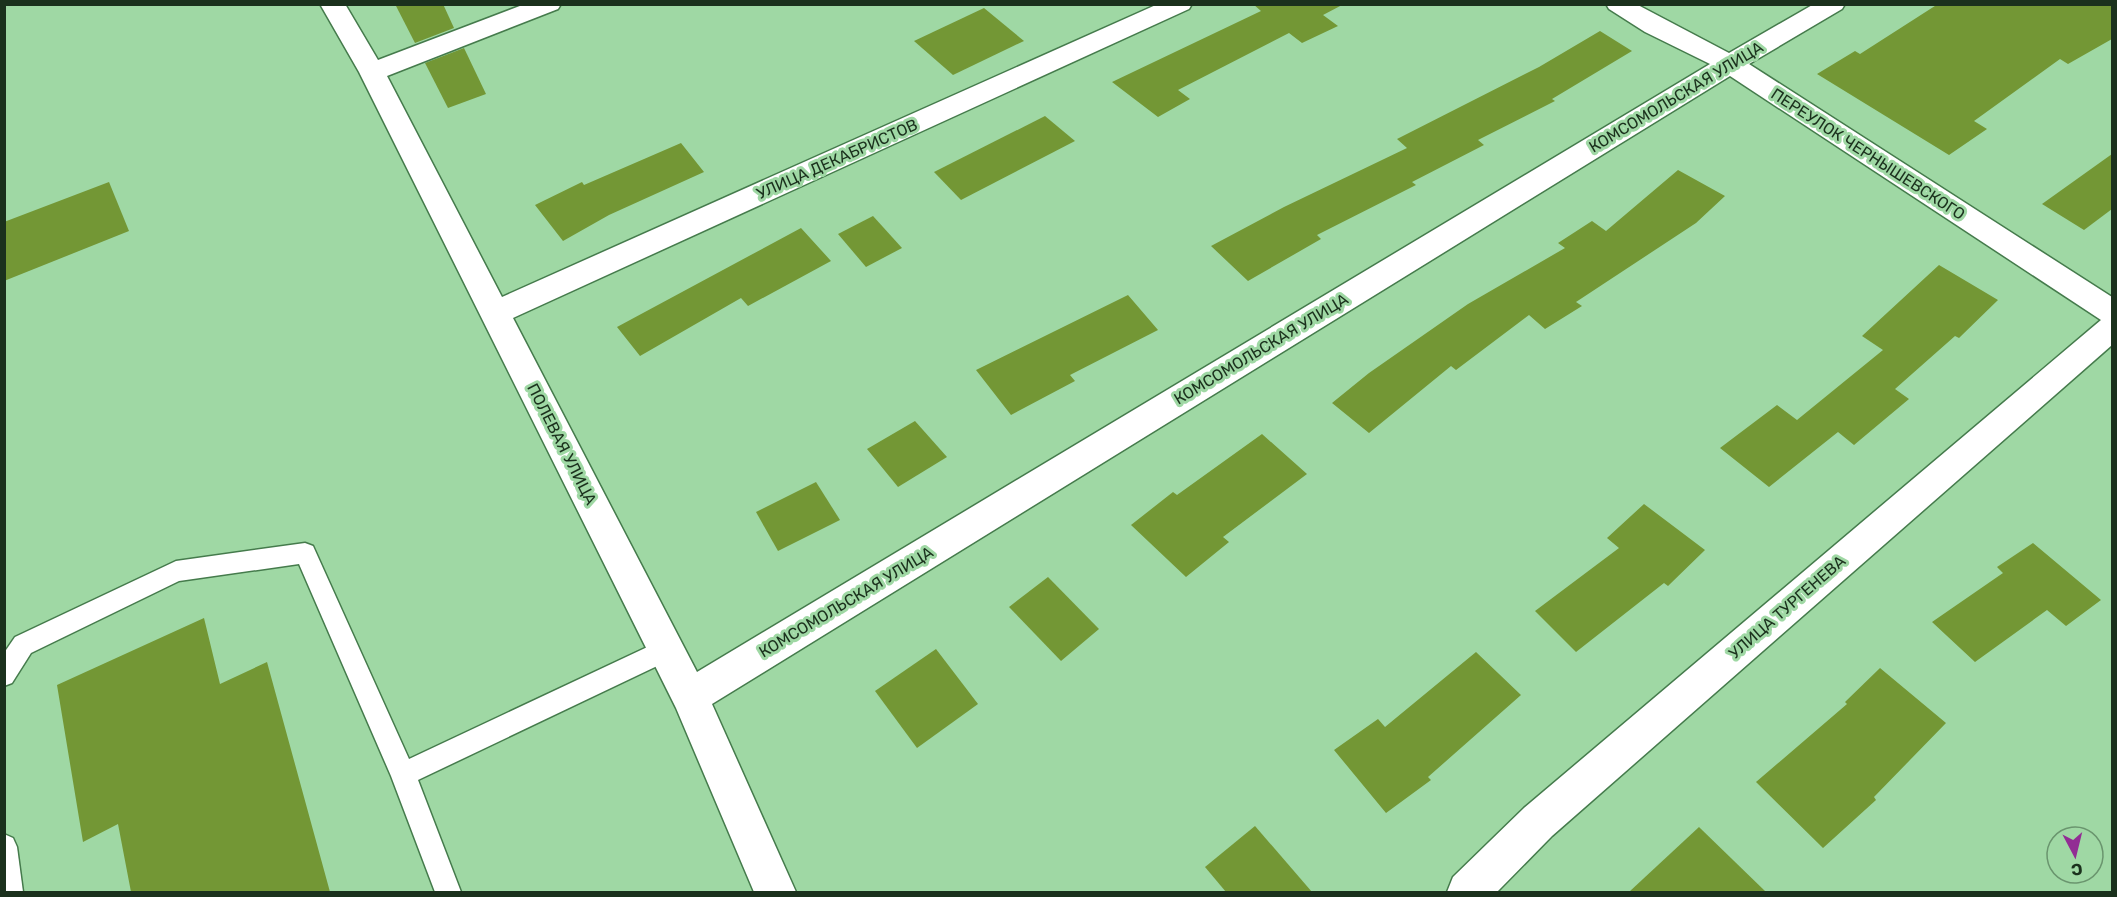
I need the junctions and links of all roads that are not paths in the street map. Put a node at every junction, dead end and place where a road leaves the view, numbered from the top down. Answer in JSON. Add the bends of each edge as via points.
{"nodes":[{"id":1,"x":332,"y":4,"type":"edge"},
{"id":2,"x":549,"y":4,"type":"edge"},
{"id":3,"x":1180,"y":4,"type":"edge"},
{"id":4,"x":1618,"y":4,"type":"edge"},
{"id":5,"x":1833,"y":4,"type":"edge"},
{"id":6,"x":1730,"y":64,"type":"junction"},
{"id":7,"x":372,"y":72,"type":"junction"},
{"id":8,"x":2112,"y":312,"type":"edge"},
{"id":9,"x":495,"y":313,"type":"junction"},
{"id":10,"x":2112,"y":328,"type":"edge"},
{"id":11,"x":666,"y":650,"type":"junction"},
{"id":12,"x":4,"y":675,"type":"edge"},
{"id":13,"x":690,"y":697,"type":"junction"},
{"id":14,"x":403,"y":774,"type":"junction"},
{"id":15,"x":4,"y":847,"type":"edge"},
{"id":16,"x":10,"y":892,"type":"edge"},
{"id":17,"x":447,"y":892,"type":"edge"},
{"id":18,"x":775,"y":892,"type":"edge"},
{"id":19,"x":1468,"y":892,"type":"edge"}],
"edges":[{"from":1,"to":7,"type":"street","name":"ПОЛЕВАЯ УЛИЦА"},
{"from":2,"to":7,"type":"street"},
{"from":3,"to":9,"type":"street","name":"УЛИЦА ДЕКАБРИСТОВ"},
{"from":4,"to":6,"type":"street","name":"ПЕРЕУЛОК ЧЕРНЫШЕВСКОГО"},
{"from":5,"to":6,"type":"street","name":"КОМСОМОЛЬСКАЯ УЛИЦА"},
{"from":6,"to":8,"type":"street","name":"ПЕРЕУЛОК ЧЕРНЫШЕВСКОГО"},
{"from":6,"to":13,"type":"street","name":"КОМСОМОЛЬСКАЯ УЛИЦА"},
{"from":7,"to":9,"type":"street","name":"ПОЛЕВАЯ УЛИЦА"},
{"from":9,"to":11,"type":"street","name":"ПОЛЕВАЯ УЛИЦА"},
{"from":10,"to":19,"type":"street","name":"УЛИЦА ТУРГЕНЕВА","via":[[1538,822]]},
{"from":11,"to":13,"type":"street","name":"ПОЛЕВАЯ УЛИЦА"},
{"from":11,"to":14,"type":"lane"},
{"from":12,"to":14,"type":"lane","via":[[23,645],[176,571],[305,553]]},
{"from":13,"to":18,"type":"street","name":"ПОЛЕВАЯ УЛИЦА"},
{"from":14,"to":17,"type":"lane"},
{"from":15,"to":16,"type":"lane"}]}
